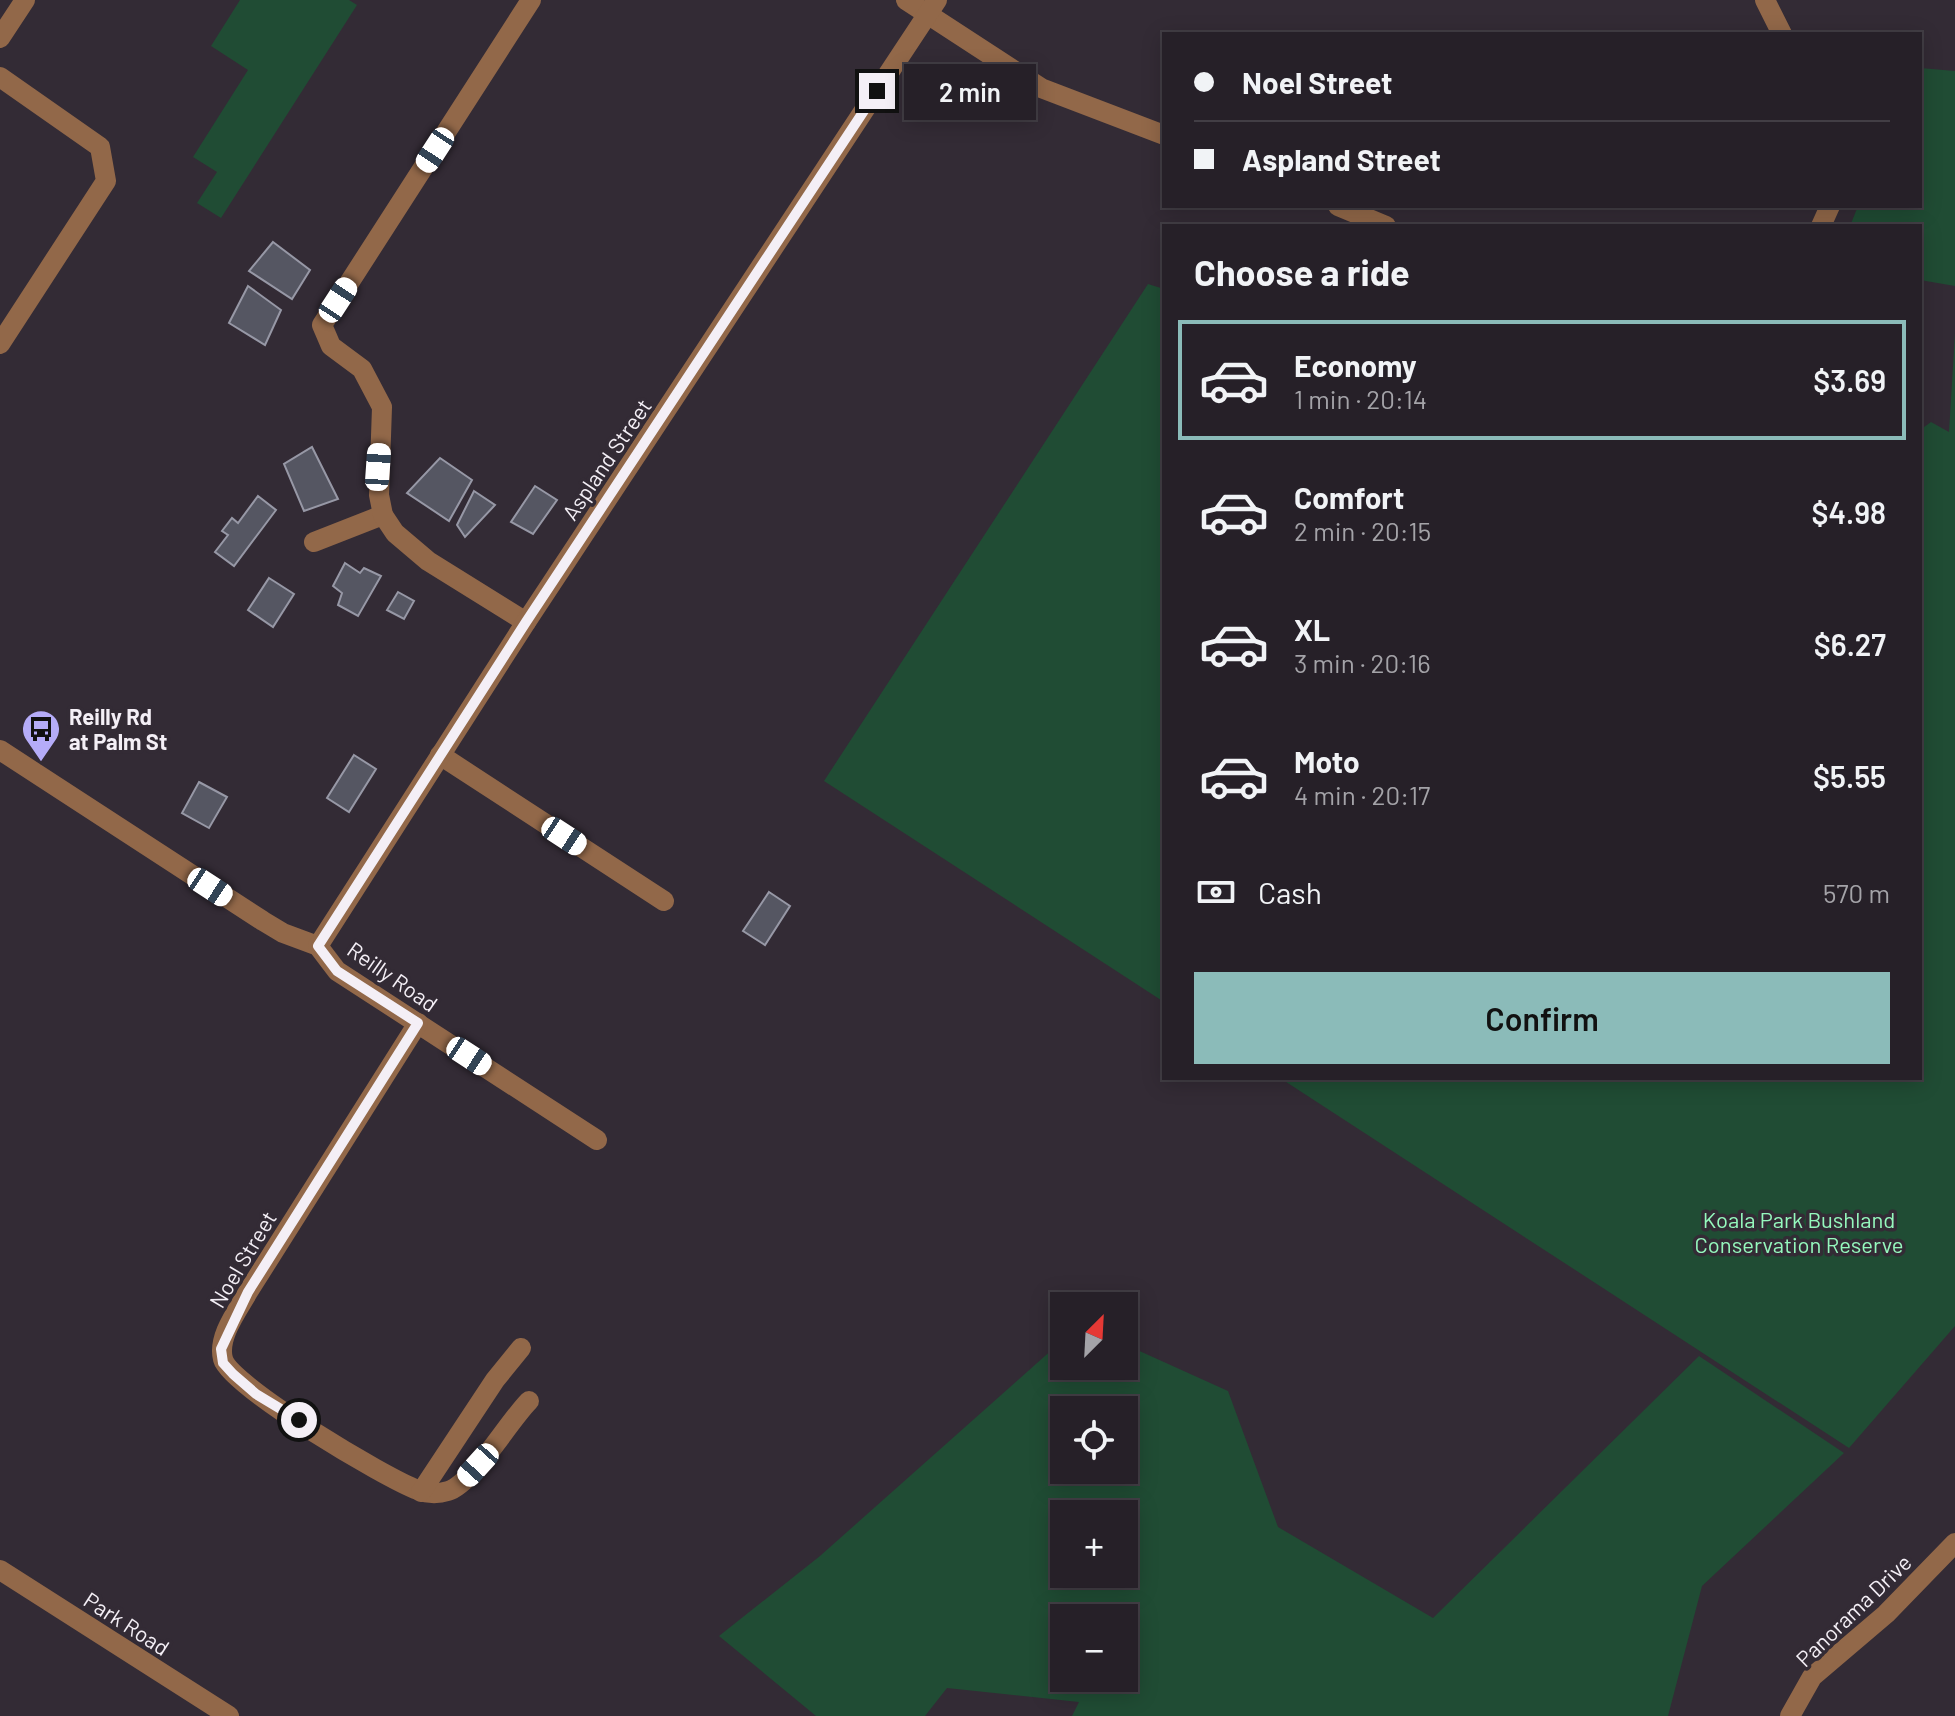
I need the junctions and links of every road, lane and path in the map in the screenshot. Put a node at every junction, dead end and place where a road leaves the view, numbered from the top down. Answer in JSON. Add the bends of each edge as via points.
{"nodes":[{"id":1,"x":25,"y":0,"type":"edge"},
{"id":2,"x":531,"y":0,"type":"edge"},
{"id":3,"x":906,"y":0,"type":"edge"},
{"id":4,"x":1765,"y":0,"type":"edge"},
{"id":5,"x":932,"y":8,"type":"edge"},
{"id":6,"x":1781,"y":32,"type":"edge"},
{"id":7,"x":0,"y":38,"type":"edge"},
{"id":8,"x":0,"y":77,"type":"edge"},
{"id":9,"x":1162,"y":134,"type":"edge"},
{"id":10,"x":1343,"y":208,"type":"edge"},
{"id":11,"x":1381,"y":224,"type":"edge"},
{"id":12,"x":0,"y":344,"type":"edge"},
{"id":13,"x":383,"y":515,"type":"junction"},
{"id":14,"x":314,"y":542,"type":"dead end"},
{"id":15,"x":526,"y":622,"type":"junction"},
{"id":16,"x":0,"y":750,"type":"edge"},
{"id":17,"x":440,"y":755,"type":"junction"},
{"id":18,"x":664,"y":901,"type":"dead end"},
{"id":19,"x":318,"y":946,"type":"junction"},
{"id":20,"x":418,"y":1023,"type":"junction"},
{"id":21,"x":597,"y":1140,"type":"dead end"},
{"id":22,"x":521,"y":1348,"type":"dead end"},
{"id":23,"x":529,"y":1401,"type":"dead end"},
{"id":24,"x":421,"y":1492,"type":"junction"},
{"id":25,"x":1955,"y":1543,"type":"edge"},
{"id":26,"x":0,"y":1570,"type":"edge"},
{"id":27,"x":229,"y":1716,"type":"edge"},
{"id":28,"x":1790,"y":1716,"type":"edge"}],
"edges":[{"from":1,"to":7,"type":"street"},
{"from":2,"to":13,"type":"street","via":[[322,325],[331,346],[362,369],[382,407],[378,467]]},
{"from":3,"to":5,"type":"street"},
{"from":4,"to":6,"type":"street"},
{"from":5,"to":9,"type":"street","via":[[1041,88]]},
{"from":5,"to":15,"type":"street","name":"Aspland Street"},
{"from":8,"to":12,"type":"street","via":[[100,147],[106,181]]},
{"from":10,"to":11,"type":"street"},
{"from":13,"to":14,"type":"street"},
{"from":13,"to":15,"type":"street","via":[[419,555]]},
{"from":15,"to":17,"type":"street","name":"Aspland Street"},
{"from":16,"to":19,"type":"street","name":"Reilly Road","via":[[263,921]]},
{"from":17,"to":18,"type":"street"},
{"from":17,"to":19,"type":"street","name":"Aspland Street"},
{"from":19,"to":20,"type":"street","name":"Reilly Road","via":[[337,971]]},
{"from":20,"to":21,"type":"street","name":"Reilly Road"},
{"from":20,"to":24,"type":"street","name":"Noel Street","via":[[248,1292],[221,1349],[223,1363],[256,1394]]},
{"from":22,"to":24,"type":"street"},
{"from":23,"to":24,"type":"street","via":[[459,1486]]},
{"from":25,"to":28,"type":"street","name":"Panorama Drive","via":[[1886,1614],[1812,1677]]},
{"from":26,"to":27,"type":"street","name":"Park Road"}]}
